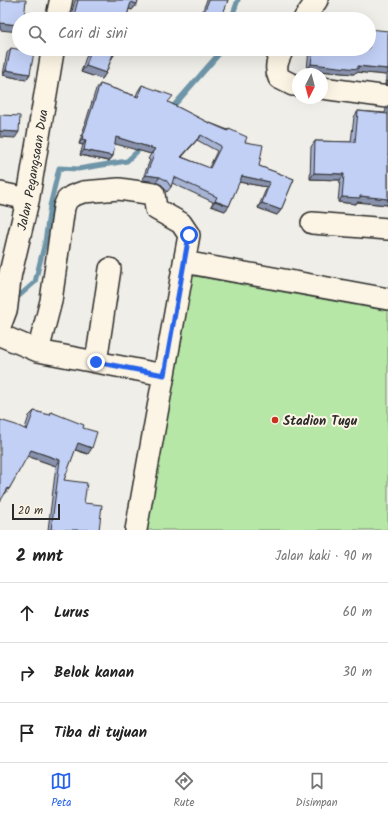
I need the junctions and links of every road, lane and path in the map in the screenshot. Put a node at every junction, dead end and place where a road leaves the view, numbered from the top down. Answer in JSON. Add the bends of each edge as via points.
{"nodes":[{"id":1,"x":61,"y":0,"type":"edge"},
{"id":2,"x":317,"y":0,"type":"edge"},
{"id":3,"x":59,"y":12,"type":"edge"},
{"id":4,"x":309,"y":12,"type":"edge"},
{"id":5,"x":52,"y":56,"type":"edge"},
{"id":6,"x":280,"y":56,"type":"edge"},
{"id":7,"x":292,"y":84,"type":"edge"},
{"id":8,"x":328,"y":89,"type":"edge"},
{"id":9,"x":388,"y":97,"type":"edge"},
{"id":10,"x":0,"y":193,"type":"edge"},
{"id":11,"x":28,"y":199,"type":"junction"},
{"id":12,"x":312,"y":223,"type":"dead end"},
{"id":13,"x":388,"y":229,"type":"edge"},
{"id":14,"x":184,"y":262,"type":"junction"},
{"id":15,"x":110,"y":269,"type":"dead end"},
{"id":16,"x":388,"y":299,"type":"edge"},
{"id":17,"x":3,"y":306,"type":"edge"},
{"id":18,"x":38,"y":351,"type":"junction"},
{"id":19,"x":96,"y":362,"type":"junction"},
{"id":20,"x":164,"y":375,"type":"junction"},
{"id":21,"x":136,"y":530,"type":"edge"}],
"edges":[{"from":1,"to":3,"type":"main road"},
{"from":2,"to":4,"type":"street"},
{"from":5,"to":11,"type":"main road","name":"Jalan Pegangsaan Dua"},
{"from":6,"to":7,"type":"street","via":[[276,65],[279,78]]},
{"from":8,"to":9,"type":"street"},
{"from":10,"to":11,"type":"street"},
{"from":11,"to":17,"type":"main road","name":"Jalan Pegangsaan Dua"},
{"from":12,"to":13,"type":"street"},
{"from":14,"to":16,"type":"street"},
{"from":14,"to":18,"type":"street","via":[[189,235],[181,223],[156,209],[154,194],[119,189],[83,192],[72,196],[64,207],[50,301]]},
{"from":14,"to":20,"type":"street"},
{"from":15,"to":19,"type":"street"},
{"from":17,"to":18,"type":"street"},
{"from":18,"to":19,"type":"street"},
{"from":19,"to":20,"type":"street"},
{"from":20,"to":21,"type":"street"}]}
